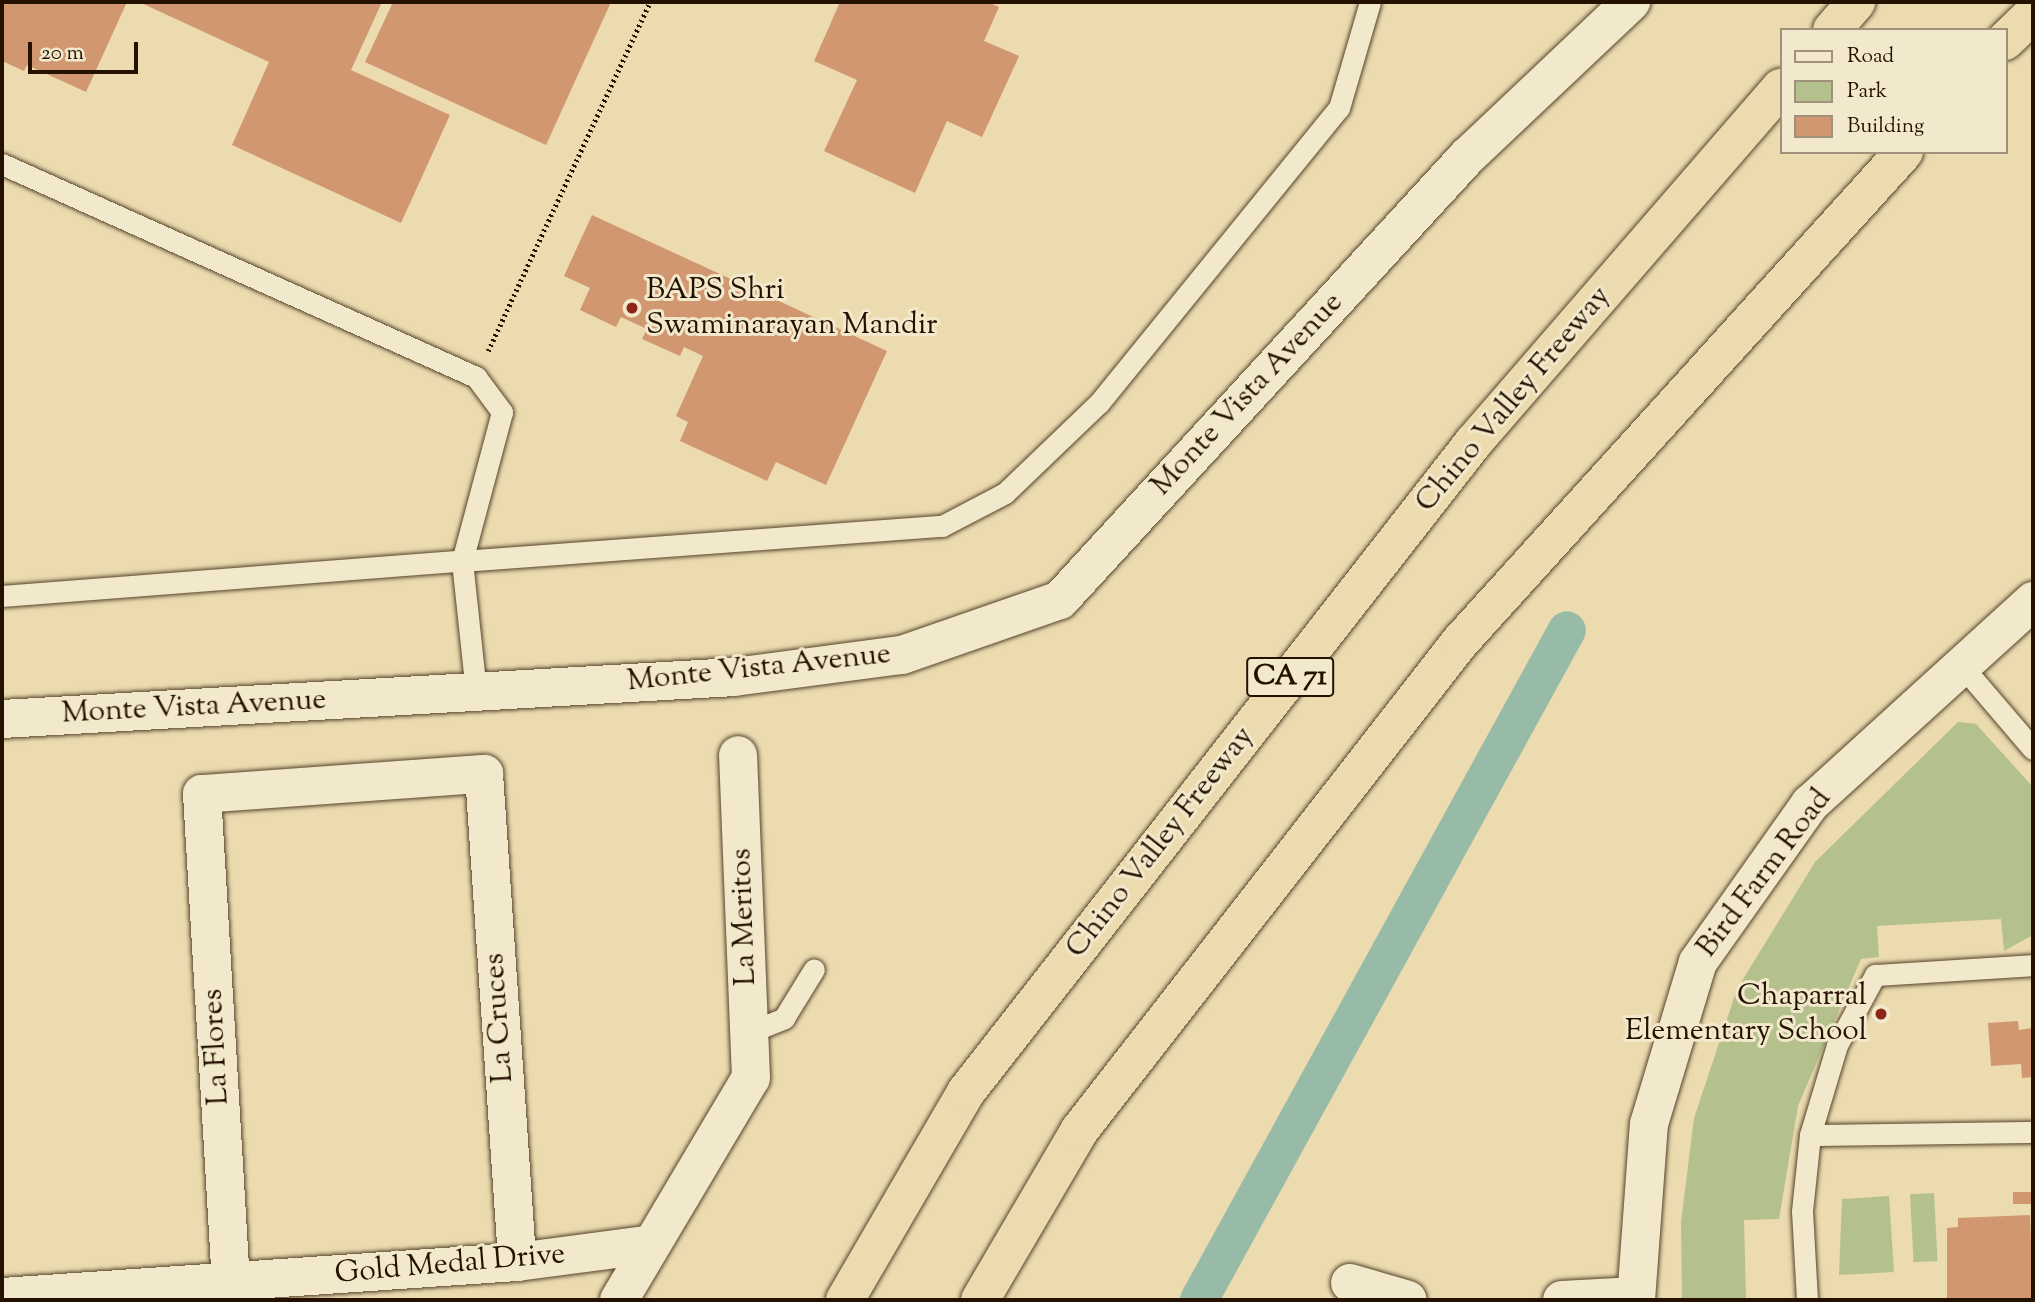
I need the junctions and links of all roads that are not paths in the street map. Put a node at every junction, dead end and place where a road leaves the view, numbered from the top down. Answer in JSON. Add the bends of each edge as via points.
{"nodes":[{"id":1,"x":1370,"y":2,"type":"edge"},
{"id":2,"x":1631,"y":2,"type":"edge"},
{"id":3,"x":1856,"y":2,"type":"edge"},
{"id":4,"x":2033,"y":14,"type":"edge"},
{"id":5,"x":1834,"y":28,"type":"edge"},
{"id":6,"x":2007,"y":39,"type":"edge"},
{"id":7,"x":1780,"y":89,"type":"edge"},
{"id":8,"x":1902,"y":154,"type":"edge"},
{"id":9,"x":2,"y":164,"type":"edge"},
{"id":10,"x":462,"y":561,"type":"junction"},
{"id":11,"x":2,"y":596,"type":"edge"},
{"id":12,"x":2033,"y":601,"type":"edge"},
{"id":13,"x":1962,"y":666,"type":"junction"},
{"id":14,"x":476,"y":692,"type":"junction"},
{"id":15,"x":2,"y":719,"type":"edge"},
{"id":16,"x":2033,"y":749,"type":"edge"},
{"id":17,"x":738,"y":755,"type":"dead end"},
{"id":18,"x":202,"y":794,"type":"joint"},
{"id":19,"x":2033,"y":965,"type":"edge"},
{"id":20,"x":814,"y":969,"type":"dead end"},
{"id":21,"x":750,"y":1032,"type":"junction"},
{"id":22,"x":2033,"y":1132,"type":"edge"},
{"id":23,"x":1810,"y":1135,"type":"junction"},
{"id":24,"x":647,"y":1245,"type":"junction"},
{"id":25,"x":517,"y":1262,"type":"junction"},
{"id":26,"x":1350,"y":1283,"type":"dead end"},
{"id":27,"x":231,"y":1291,"type":"edge"},
{"id":28,"x":2,"y":1297,"type":"edge"},
{"id":29,"x":1636,"y":1298,"type":"edge"},
{"id":30,"x":619,"y":1300,"type":"edge"},
{"id":31,"x":845,"y":1300,"type":"edge"},
{"id":32,"x":980,"y":1300,"type":"edge"},
{"id":33,"x":1408,"y":1300,"type":"edge"},
{"id":34,"x":1562,"y":1300,"type":"edge"},
{"id":35,"x":1807,"y":1300,"type":"edge"}],
"edges":[{"from":1,"to":10,"type":"lane","via":[[1339,108],[1099,403],[1005,494],[942,526]]},
{"from":2,"to":14,"type":"street","name":"Monte Vista Avenue","via":[[1466,157],[1060,600],[902,655],[734,677]]},
{"from":3,"to":5,"type":"highway"},
{"from":4,"to":6,"type":"highway"},
{"from":7,"to":31,"type":"highway","name":"Chino Valley Freeway","number":"CA 71","via":[[1473,443],[966,1092]]},
{"from":8,"to":32,"type":"highway","via":[[1460,642],[1079,1131]]},
{"from":9,"to":10,"type":"lane","via":[[476,377],[502,412]]},
{"from":10,"to":11,"type":"lane"},
{"from":10,"to":14,"type":"lane"},
{"from":12,"to":13,"type":"street","name":"Bird Farm Road"},
{"from":13,"to":16,"type":"lane"},
{"from":13,"to":29,"type":"street","name":"Bird Farm Road","via":[[1810,803],[1698,962],[1649,1124]]},
{"from":14,"to":15,"type":"street","name":"Monte Vista Avenue"},
{"from":17,"to":21,"type":"street","name":"La Meritos"},
{"from":18,"to":25,"type":"street","name":"La Cruces","via":[[484,774]]},
{"from":18,"to":27,"type":"street","name":"La Flores"},
{"from":19,"to":23,"type":"lane","via":[[1875,975],[1837,1045]]},
{"from":20,"to":21,"type":"lane","via":[[784,1018]]},
{"from":21,"to":24,"type":"street","name":"La Meritos","via":[[751,1079]]},
{"from":22,"to":23,"type":"lane"},
{"from":23,"to":35,"type":"lane","via":[[1802,1211]]},
{"from":24,"to":25,"type":"street","name":"Gold Medal Drive"},
{"from":24,"to":30,"type":"street"},
{"from":25,"to":27,"type":"street","name":"Gold Medal Drive"},
{"from":26,"to":33,"type":"street"},
{"from":27,"to":28,"type":"street","name":"Gold Medal Drive"},
{"from":29,"to":34,"type":"street"}]}
